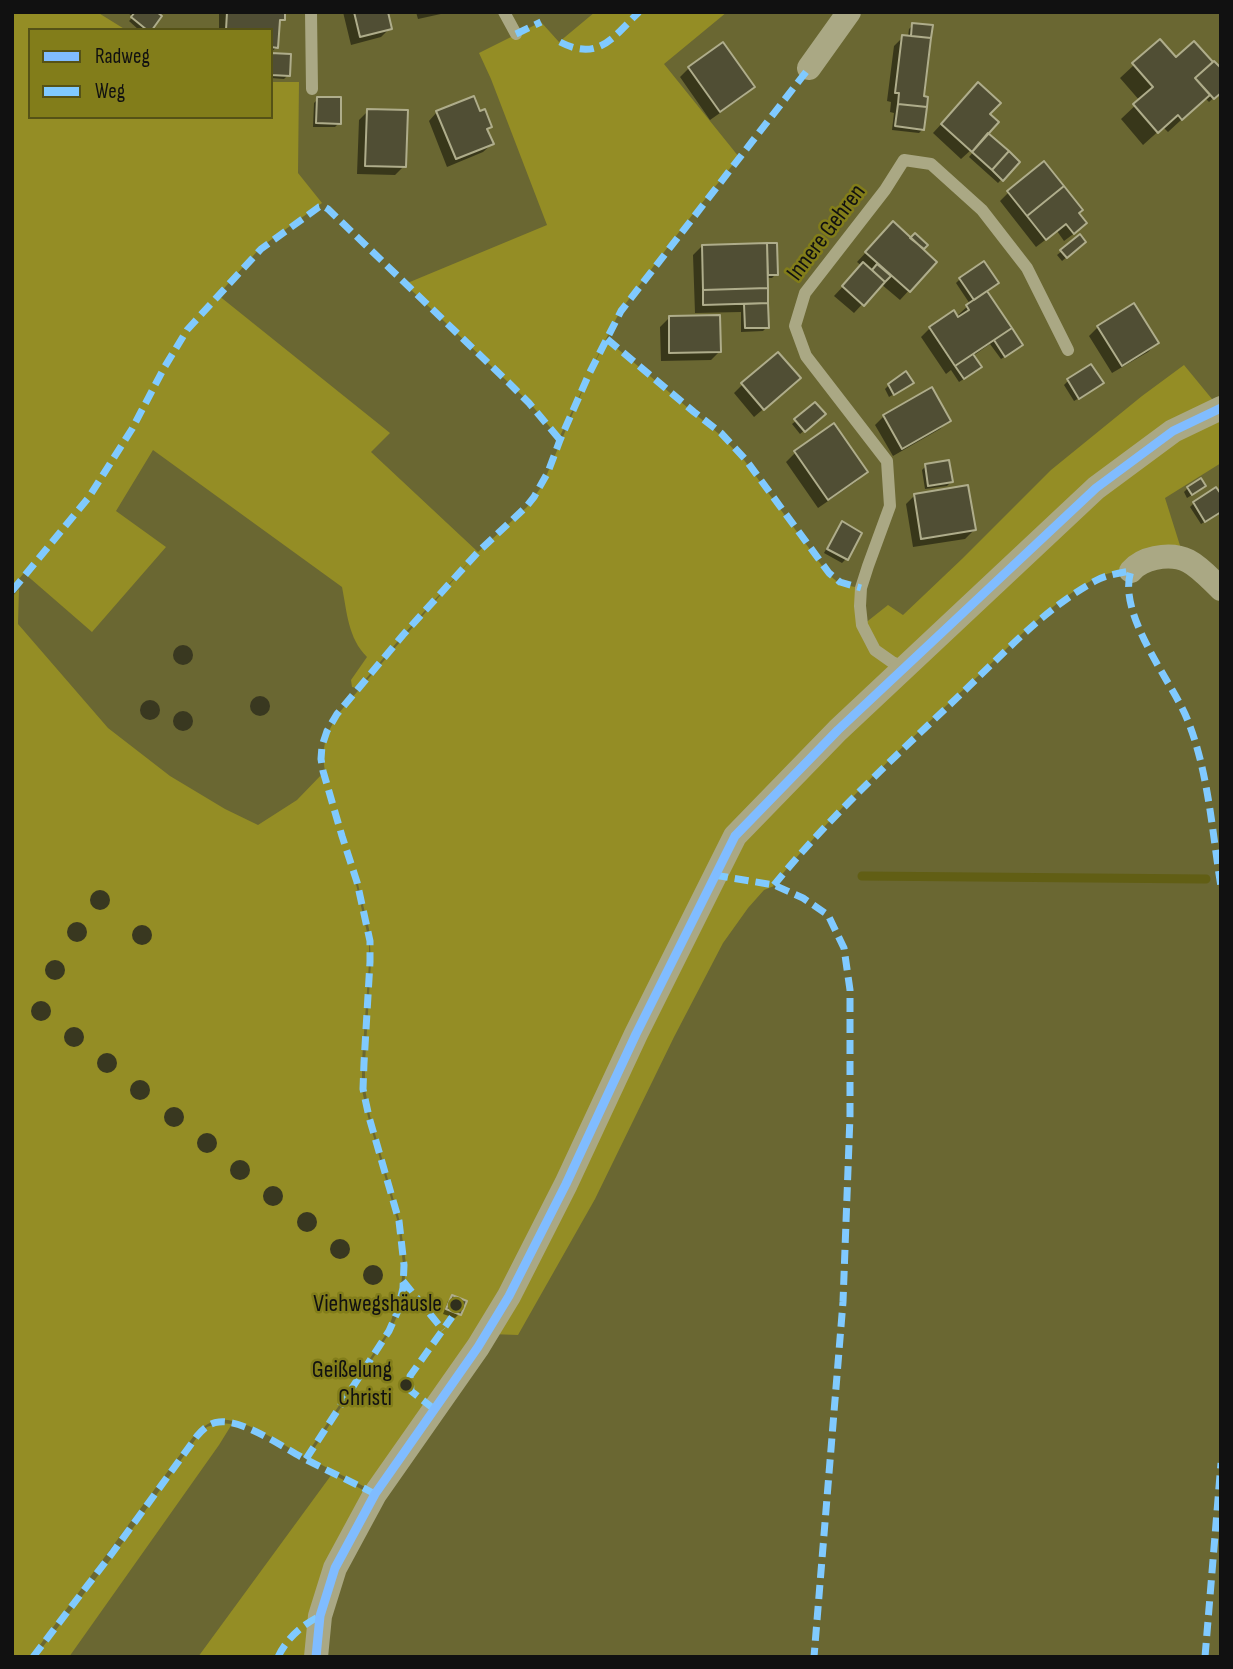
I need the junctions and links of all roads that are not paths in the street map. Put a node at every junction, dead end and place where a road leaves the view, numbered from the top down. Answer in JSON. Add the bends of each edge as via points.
{"nodes":[{"id":1,"x":311,"y":12,"type":"edge"},
{"id":2,"x":504,"y":12,"type":"edge"},
{"id":3,"x":849,"y":12,"type":"edge"},
{"id":4,"x":516,"y":34,"type":"dead end"},
{"id":5,"x":809,"y":68,"type":"dead end"},
{"id":6,"x":312,"y":89,"type":"dead end"},
{"id":7,"x":1068,"y":350,"type":"dead end"},
{"id":8,"x":1221,"y":408,"type":"edge"},
{"id":9,"x":1131,"y":571,"type":"dead end"},
{"id":10,"x":1221,"y":589,"type":"edge"},
{"id":11,"x":904,"y":667,"type":"junction"},
{"id":12,"x":316,"y":1657,"type":"edge"}],
"edges":[{"from":1,"to":6,"type":"lane"},
{"from":2,"to":4,"type":"lane"},
{"from":3,"to":5,"type":"street"},
{"from":7,"to":11,"type":"lane","name":"Innere Gehren","via":[[1027,268],[982,210],[931,164],[904,160],[805,293],[795,326],[806,356],[887,461],[890,506],[867,566],[859,606],[862,625],[875,650]]},
{"from":8,"to":11,"type":"street","via":[[1173,431],[1096,488]]},
{"from":9,"to":10,"type":"street","via":[[1136,565],[1169,555],[1200,569]]},
{"from":11,"to":12,"type":"street","via":[[735,836],[509,1296],[375,1494],[335,1568],[320,1616]]}]}
